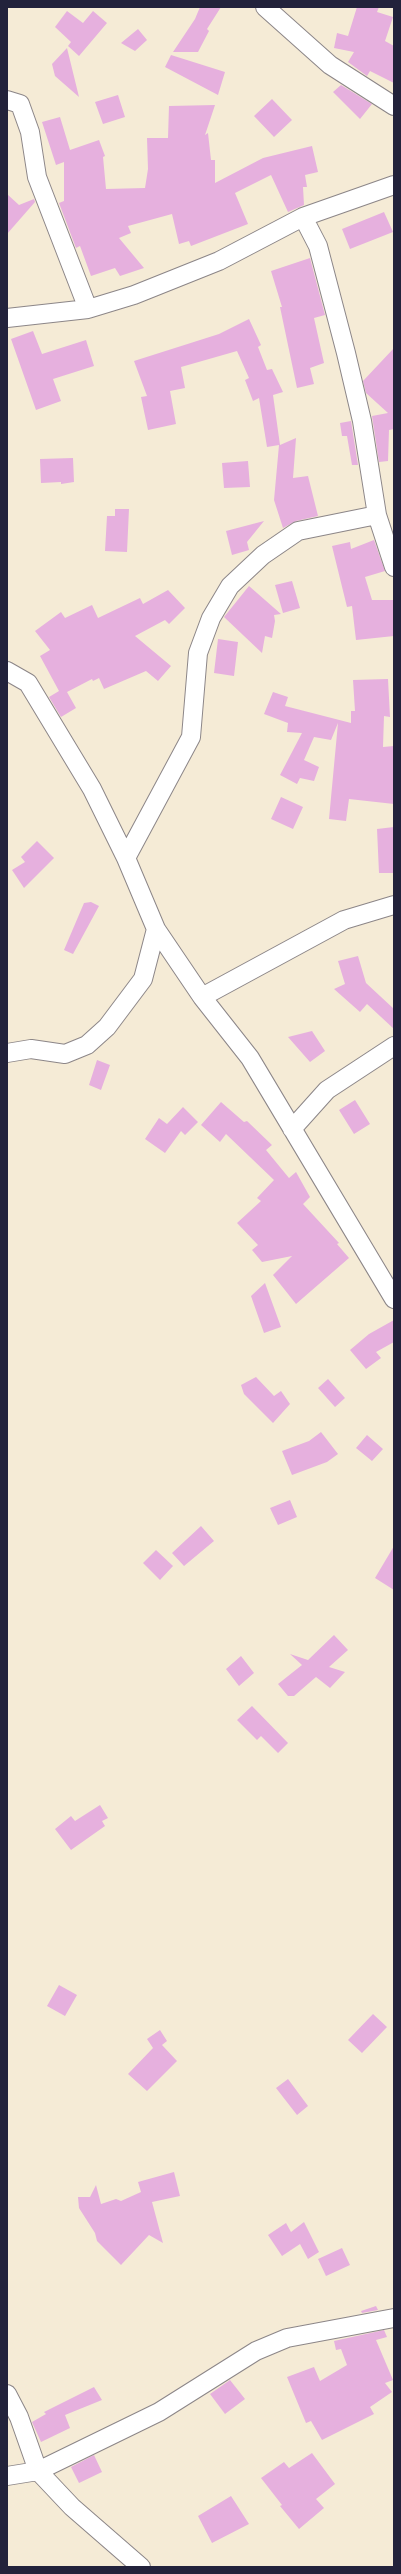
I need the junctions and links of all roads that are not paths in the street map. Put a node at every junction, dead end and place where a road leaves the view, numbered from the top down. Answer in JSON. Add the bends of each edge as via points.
{"nodes":[{"id":1,"x":265,"y":7,"type":"edge"},
{"id":2,"x":7,"y":100,"type":"edge"},
{"id":3,"x":394,"y":106,"type":"edge"},
{"id":4,"x":394,"y":185,"type":"edge"},
{"id":5,"x":302,"y":218,"type":"junction"},
{"id":6,"x":88,"y":309,"type":"junction"},
{"id":7,"x":7,"y":318,"type":"edge"},
{"id":8,"x":377,"y":515,"type":"junction"},
{"id":9,"x":394,"y":567,"type":"edge"},
{"id":10,"x":7,"y":671,"type":"edge"},
{"id":11,"x":126,"y":858,"type":"junction"},
{"id":12,"x":394,"y":905,"type":"edge"},
{"id":13,"x":156,"y":929,"type":"junction"},
{"id":14,"x":202,"y":997,"type":"junction"},
{"id":15,"x":394,"y":1046,"type":"edge"},
{"id":16,"x":7,"y":1053,"type":"edge"},
{"id":17,"x":292,"y":1128,"type":"junction"},
{"id":18,"x":394,"y":1299,"type":"edge"},
{"id":19,"x":394,"y":2318,"type":"edge"},
{"id":20,"x":7,"y":2394,"type":"edge"},
{"id":21,"x":38,"y":2471,"type":"junction"},
{"id":22,"x":7,"y":2476,"type":"edge"},
{"id":23,"x":141,"y":2567,"type":"edge"}],
"edges":[{"from":1,"to":3,"type":"street","via":[[330,65]]},
{"from":2,"to":6,"type":"street","via":[[20,104],[30,132],[39,184]]},
{"from":4,"to":5,"type":"street"},
{"from":5,"to":6,"type":"street","via":[[219,261],[134,296]]},
{"from":5,"to":8,"type":"street","via":[[318,246],[346,353],[362,421]]},
{"from":6,"to":7,"type":"street"},
{"from":8,"to":9,"type":"street"},
{"from":8,"to":11,"type":"street","via":[[298,531],[263,555],[230,586],[211,618],[198,653],[191,736]]},
{"from":10,"to":11,"type":"street","via":[[28,683],[92,789]]},
{"from":11,"to":13,"type":"street"},
{"from":12,"to":14,"type":"street","via":[[344,920]]},
{"from":13,"to":14,"type":"street"},
{"from":13,"to":16,"type":"street","via":[[143,980],[107,1027],[87,1045],[65,1054],[31,1049]]},
{"from":14,"to":17,"type":"street","via":[[250,1058]]},
{"from":15,"to":17,"type":"street","via":[[327,1090]]},
{"from":17,"to":18,"type":"street"},
{"from":19,"to":21,"type":"street","via":[[287,2338],[256,2351],[159,2412]]},
{"from":20,"to":21,"type":"street","via":[[19,2417]]},
{"from":21,"to":22,"type":"street"},
{"from":21,"to":23,"type":"street","via":[[72,2507]]}]}
